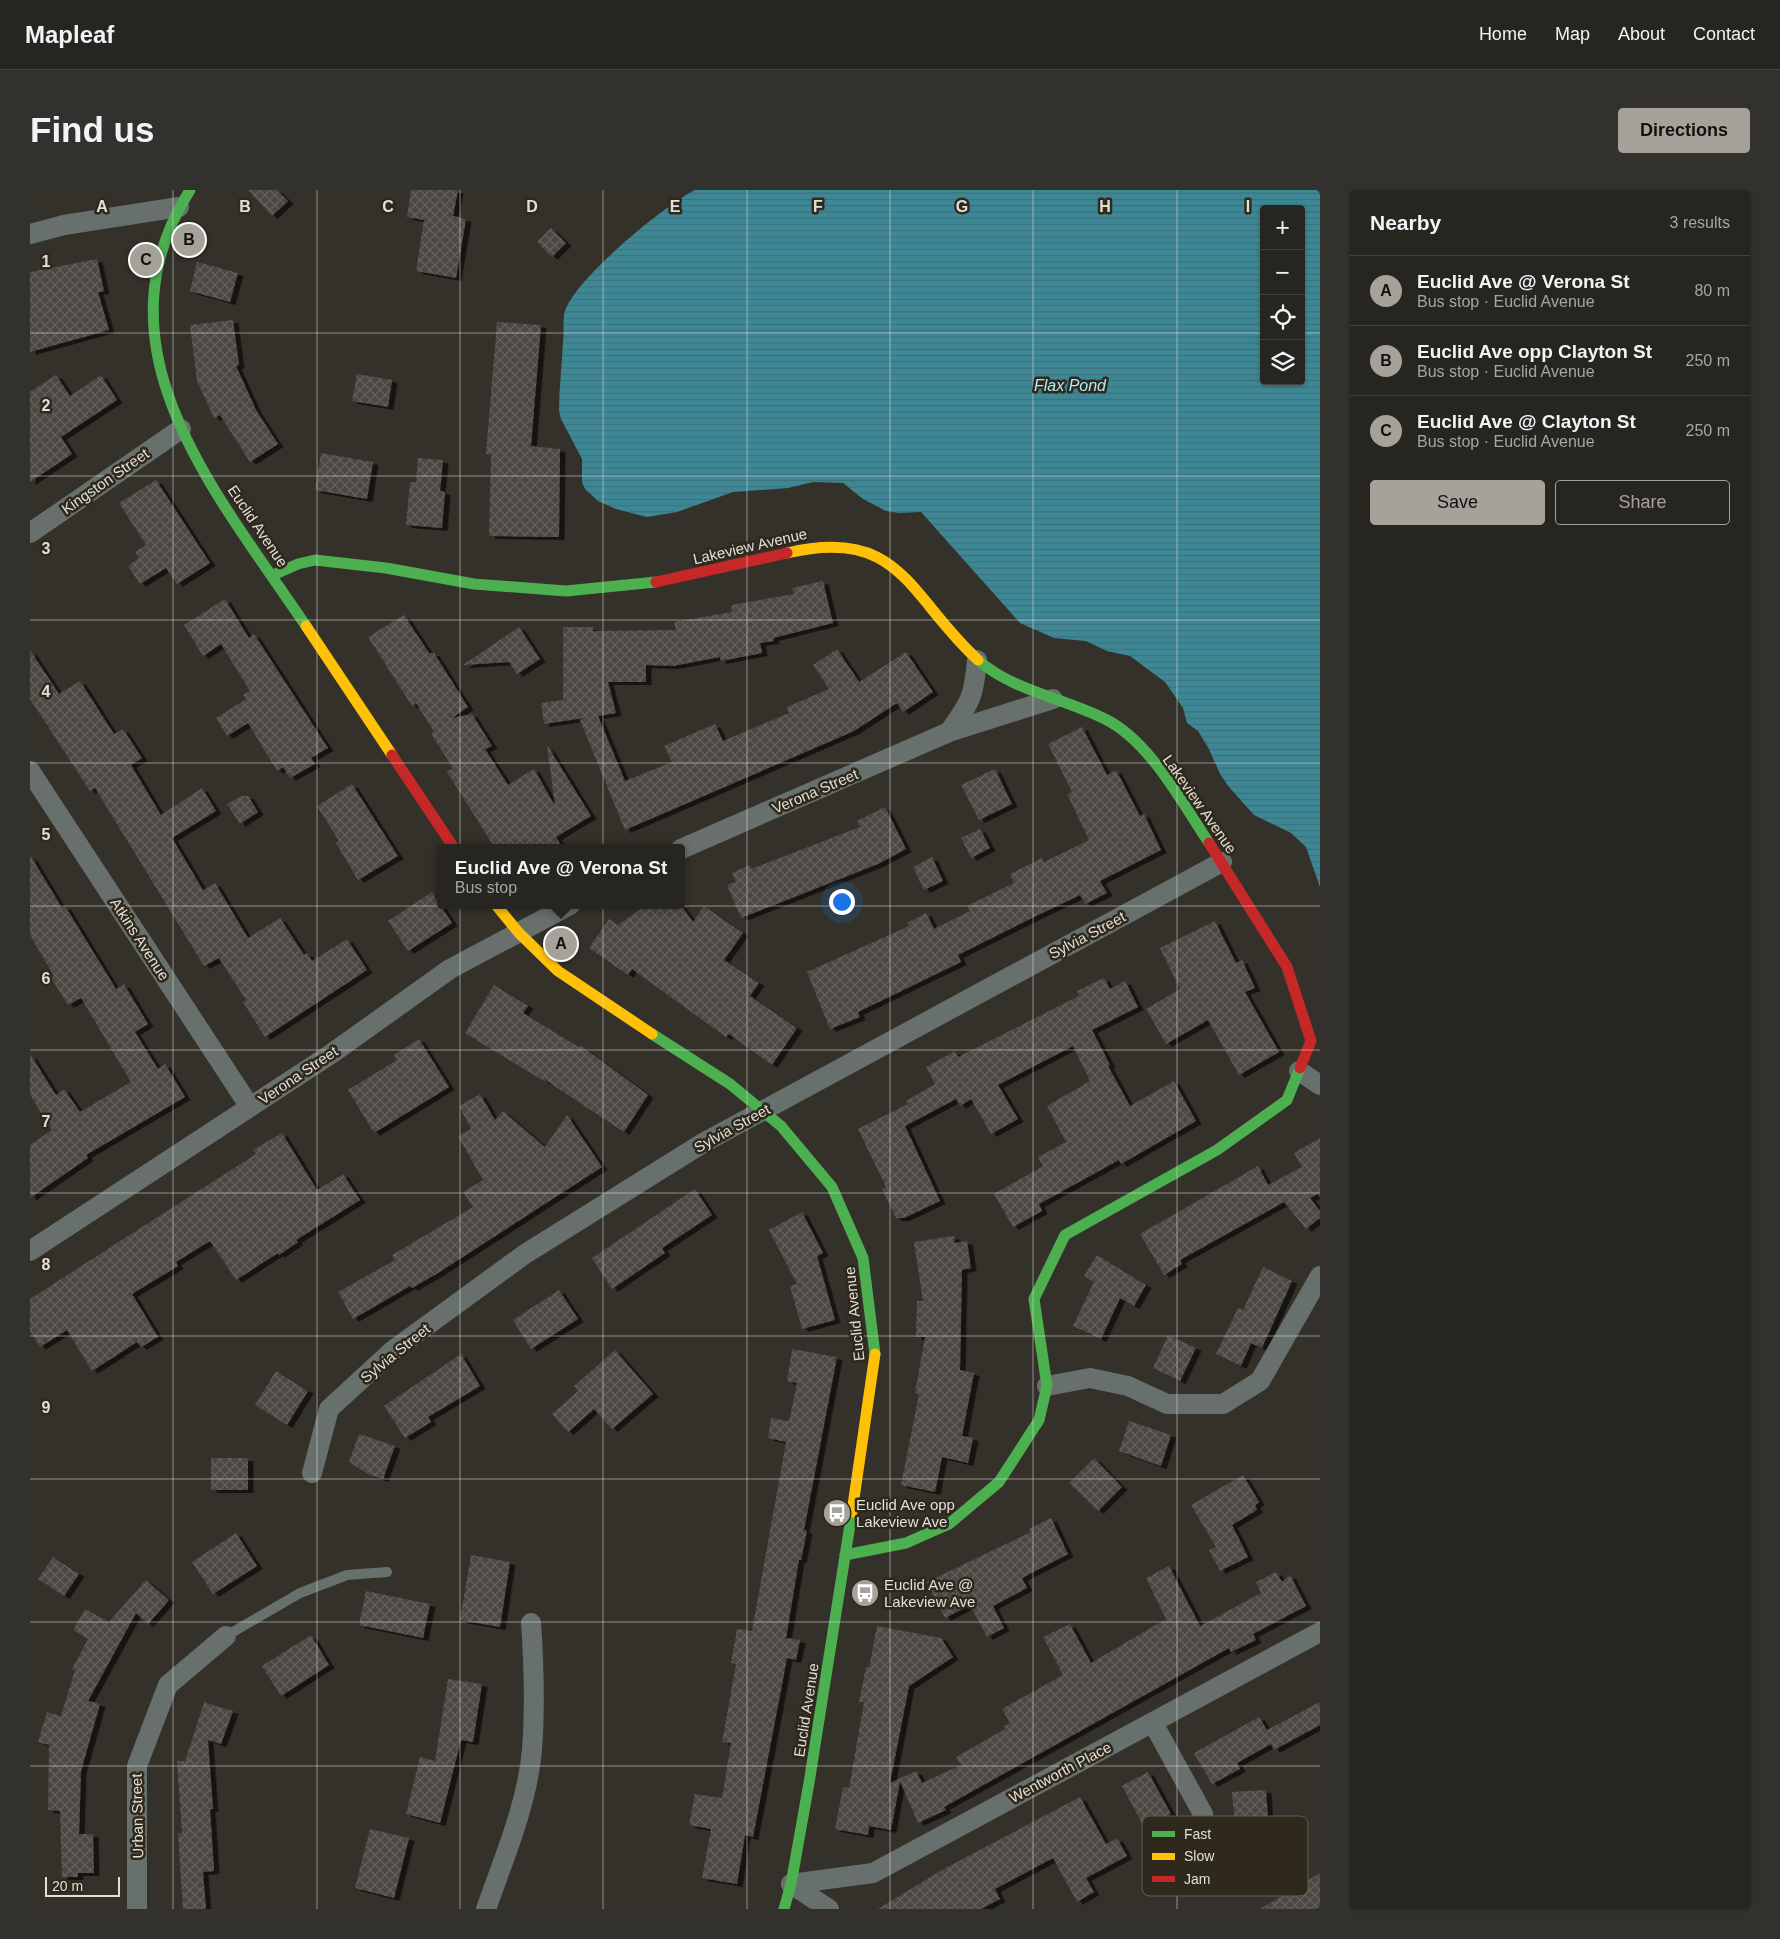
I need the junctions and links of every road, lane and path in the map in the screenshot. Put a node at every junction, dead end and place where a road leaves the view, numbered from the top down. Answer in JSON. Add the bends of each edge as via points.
{"nodes":[{"id":1,"x":190,"y":190,"type":"edge"},
{"id":2,"x":176,"y":202,"type":"junction"},
{"id":3,"x":30,"y":234,"type":"edge"},
{"id":4,"x":181,"y":429,"type":"junction"},
{"id":5,"x":30,"y":533,"type":"edge"},
{"id":6,"x":273,"y":575,"type":"junction"},
{"id":7,"x":977,"y":660,"type":"junction"},
{"id":8,"x":1053,"y":699,"type":"junction"},
{"id":9,"x":949,"y":732,"type":"junction"},
{"id":10,"x":30,"y":771,"type":"edge"},
{"id":11,"x":451,"y":844,"type":"edge"},
{"id":12,"x":685,"y":847,"type":"edge"},
{"id":13,"x":1222,"y":862,"type":"junction"},
{"id":14,"x":499,"y":909,"type":"edge"},
{"id":15,"x":563,"y":909,"type":"edge"},
{"id":16,"x":519,"y":934,"type":"junction"},
{"id":17,"x":1299,"y":1070,"type":"junction"},
{"id":18,"x":1320,"y":1085,"type":"edge"},
{"id":19,"x":250,"y":1107,"type":"junction"},
{"id":20,"x":763,"y":1111,"type":"junction"},
{"id":21,"x":30,"y":1251,"type":"edge"},
{"id":22,"x":1320,"y":1276,"type":"edge"},
{"id":23,"x":1047,"y":1386,"type":"junction"},
{"id":24,"x":312,"y":1473,"type":"dead end"},
{"id":25,"x":845,"y":1555,"type":"junction"},
{"id":26,"x":387,"y":1572,"type":"dead end"},
{"id":27,"x":531,"y":1624,"type":"dead end"},
{"id":28,"x":1320,"y":1632,"type":"edge"},
{"id":29,"x":226,"y":1636,"type":"joint"},
{"id":30,"x":1153,"y":1723,"type":"junction"},
{"id":31,"x":1203,"y":1814,"type":"dead end"},
{"id":32,"x":791,"y":1884,"type":"junction"},
{"id":33,"x":137,"y":1909,"type":"edge"},
{"id":34,"x":486,"y":1909,"type":"edge"},
{"id":35,"x":784,"y":1909,"type":"edge"},
{"id":36,"x":828,"y":1909,"type":"edge"}],
"edges":[{"from":1,"to":2,"type":"street","name":"Euclid Avenue"},
{"from":2,"to":3,"type":"street"},
{"from":2,"to":4,"type":"street","name":"Euclid Avenue","via":[[158,257],[153,334],[160,375]]},
{"from":4,"to":5,"type":"street","name":"Kingston Street"},
{"from":4,"to":6,"type":"street","name":"Euclid Avenue","via":[[195,457]]},
{"from":6,"to":7,"type":"street","name":"Lakeview Avenue","via":[[315,560],[474,584],[566,591],[668,581],[780,553],[841,546],[873,554],[903,574],[947,630]]},
{"from":6,"to":11,"type":"street","name":"Euclid Avenue"},
{"from":7,"to":8,"type":"street","name":"Lakeview Avenue","via":[[1003,677]]},
{"from":7,"to":9,"type":"street","via":[[970,703]]},
{"from":8,"to":9,"type":"street","name":"Verona Street"},
{"from":8,"to":13,"type":"street","name":"Lakeview Avenue","via":[[1092,713],[1128,734],[1156,764]]},
{"from":9,"to":12,"type":"street","name":"Verona Street"},
{"from":10,"to":19,"type":"street","name":"Atkins Avenue"},
{"from":13,"to":17,"type":"street","name":"Lakeview Avenue","via":[[1287,968],[1311,1041]]},
{"from":13,"to":20,"type":"street","name":"Sylvia Street"},
{"from":14,"to":16,"type":"street","name":"Euclid Avenue"},
{"from":15,"to":16,"type":"street","name":"Verona Street"},
{"from":16,"to":19,"type":"street","name":"Verona Street","via":[[450,970]]},
{"from":16,"to":20,"type":"street","name":"Euclid Avenue","via":[[570,980],[730,1084]]},
{"from":17,"to":18,"type":"street"},
{"from":17,"to":23,"type":"street","name":"Lakeview Avenue","via":[[1287,1100],[1217,1150],[1065,1235],[1034,1299]]},
{"from":19,"to":21,"type":"street","name":"Verona Street"},
{"from":20,"to":24,"type":"street","name":"Sylvia Street","via":[[703,1143],[526,1254],[392,1351],[329,1409]]},
{"from":20,"to":25,"type":"street","name":"Euclid Avenue","via":[[781,1126],[832,1187],[863,1258],[876,1359]]},
{"from":22,"to":23,"type":"street","via":[[1260,1381],[1222,1404],[1167,1404],[1128,1386],[1090,1378]]},
{"from":23,"to":25,"type":"street","name":"Lakeview Avenue","via":[[1039,1420],[999,1482],[949,1524],[906,1543]]},
{"from":25,"to":32,"type":"street","name":"Euclid Avenue"},
{"from":26,"to":29,"type":"lane","via":[[347,1575],[300,1593]]},
{"from":27,"to":34,"type":"street","via":[[532,1752],[518,1817]]},
{"from":28,"to":30,"type":"street","name":"Wentworth Place"},
{"from":29,"to":33,"type":"street","name":"Urban Street","via":[[168,1686],[137,1766]]},
{"from":30,"to":31,"type":"street"},
{"from":30,"to":32,"type":"street","name":"Wentworth Place","via":[[873,1873]]},
{"from":32,"to":35,"type":"street","name":"Euclid Avenue"},
{"from":32,"to":36,"type":"street"}]}
